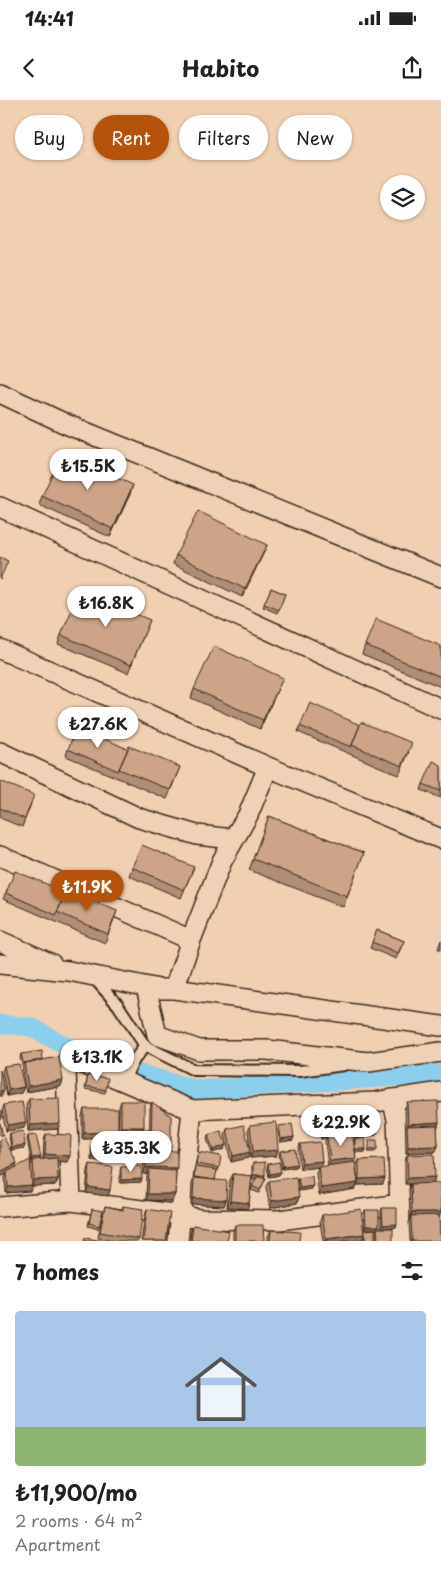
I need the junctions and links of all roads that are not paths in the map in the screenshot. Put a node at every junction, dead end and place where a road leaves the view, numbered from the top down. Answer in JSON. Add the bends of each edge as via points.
{"nodes":[{"id":1,"x":0,"y":393,"type":"edge"},
{"id":2,"x":0,"y":507,"type":"edge"},
{"id":3,"x":441,"y":577,"type":"edge"},
{"id":4,"x":0,"y":649,"type":"edge"},
{"id":5,"x":441,"y":709,"type":"edge"},
{"id":6,"x":0,"y":752,"type":"edge"},
{"id":7,"x":268,"y":767,"type":"junction"},
{"id":8,"x":248,"y":815,"type":"junction"},
{"id":9,"x":441,"y":839,"type":"edge"},
{"id":10,"x":0,"y":856,"type":"edge"},
{"id":11,"x":191,"y":940,"type":"junction"},
{"id":12,"x":0,"y":941,"type":"edge"},
{"id":13,"x":0,"y":964,"type":"edge"},
{"id":14,"x":69,"y":971,"type":"junction"},
{"id":15,"x":92,"y":976,"type":"junction"},
{"id":16,"x":146,"y":987,"type":"junction"},
{"id":17,"x":174,"y":989,"type":"junction"},
{"id":18,"x":441,"y":1026,"type":"edge"},
{"id":19,"x":145,"y":1046,"type":"junction"},
{"id":20,"x":441,"y":1052,"type":"edge"},
{"id":21,"x":368,"y":1062,"type":"junction"},
{"id":22,"x":124,"y":1079,"type":"junction"},
{"id":23,"x":441,"y":1092,"type":"edge"},
{"id":24,"x":392,"y":1099,"type":"junction"},
{"id":25,"x":192,"y":1110,"type":"junction"},
{"id":26,"x":71,"y":1202,"type":"junction"},
{"id":27,"x":401,"y":1204,"type":"junction"},
{"id":28,"x":0,"y":1207,"type":"edge"},
{"id":29,"x":181,"y":1215,"type":"junction"},
{"id":30,"x":178,"y":1241,"type":"edge"},
{"id":31,"x":401,"y":1241,"type":"edge"}],
"edges":[{"from":1,"to":3,"type":"street","via":[[66,424]]},
{"from":2,"to":5,"type":"street"},
{"from":4,"to":7,"type":"street"},
{"from":6,"to":8,"type":"street","via":[[139,818],[197,835],[233,839]]},
{"from":7,"to":8,"type":"street"},
{"from":7,"to":9,"type":"street"},
{"from":8,"to":11,"type":"street","via":[[222,861]]},
{"from":10,"to":11,"type":"street"},
{"from":11,"to":17,"type":"street"},
{"from":12,"to":14,"type":"street"},
{"from":13,"to":14,"type":"street"},
{"from":14,"to":15,"type":"street"},
{"from":15,"to":16,"type":"street"},
{"from":15,"to":19,"type":"lane","via":[[118,1005]]},
{"from":16,"to":17,"type":"street"},
{"from":16,"to":21,"type":"street","via":[[157,1034],[199,1050],[267,1050]]},
{"from":17,"to":18,"type":"street"},
{"from":19,"to":21,"type":"lane","via":[[194,1070],[300,1071]]},
{"from":19,"to":22,"type":"lane"},
{"from":20,"to":21,"type":"street"},
{"from":22,"to":25,"type":"street"},
{"from":22,"to":26,"type":"street","via":[[69,1058],[66,1070]]},
{"from":23,"to":24,"type":"street"},
{"from":24,"to":25,"type":"street"},
{"from":24,"to":27,"type":"street","via":[[397,1120]]},
{"from":25,"to":29,"type":"street"},
{"from":26,"to":28,"type":"street"},
{"from":26,"to":29,"type":"street"},
{"from":27,"to":29,"type":"street","via":[[279,1220],[199,1219]]},
{"from":27,"to":31,"type":"street"},
{"from":29,"to":30,"type":"street"}]}
